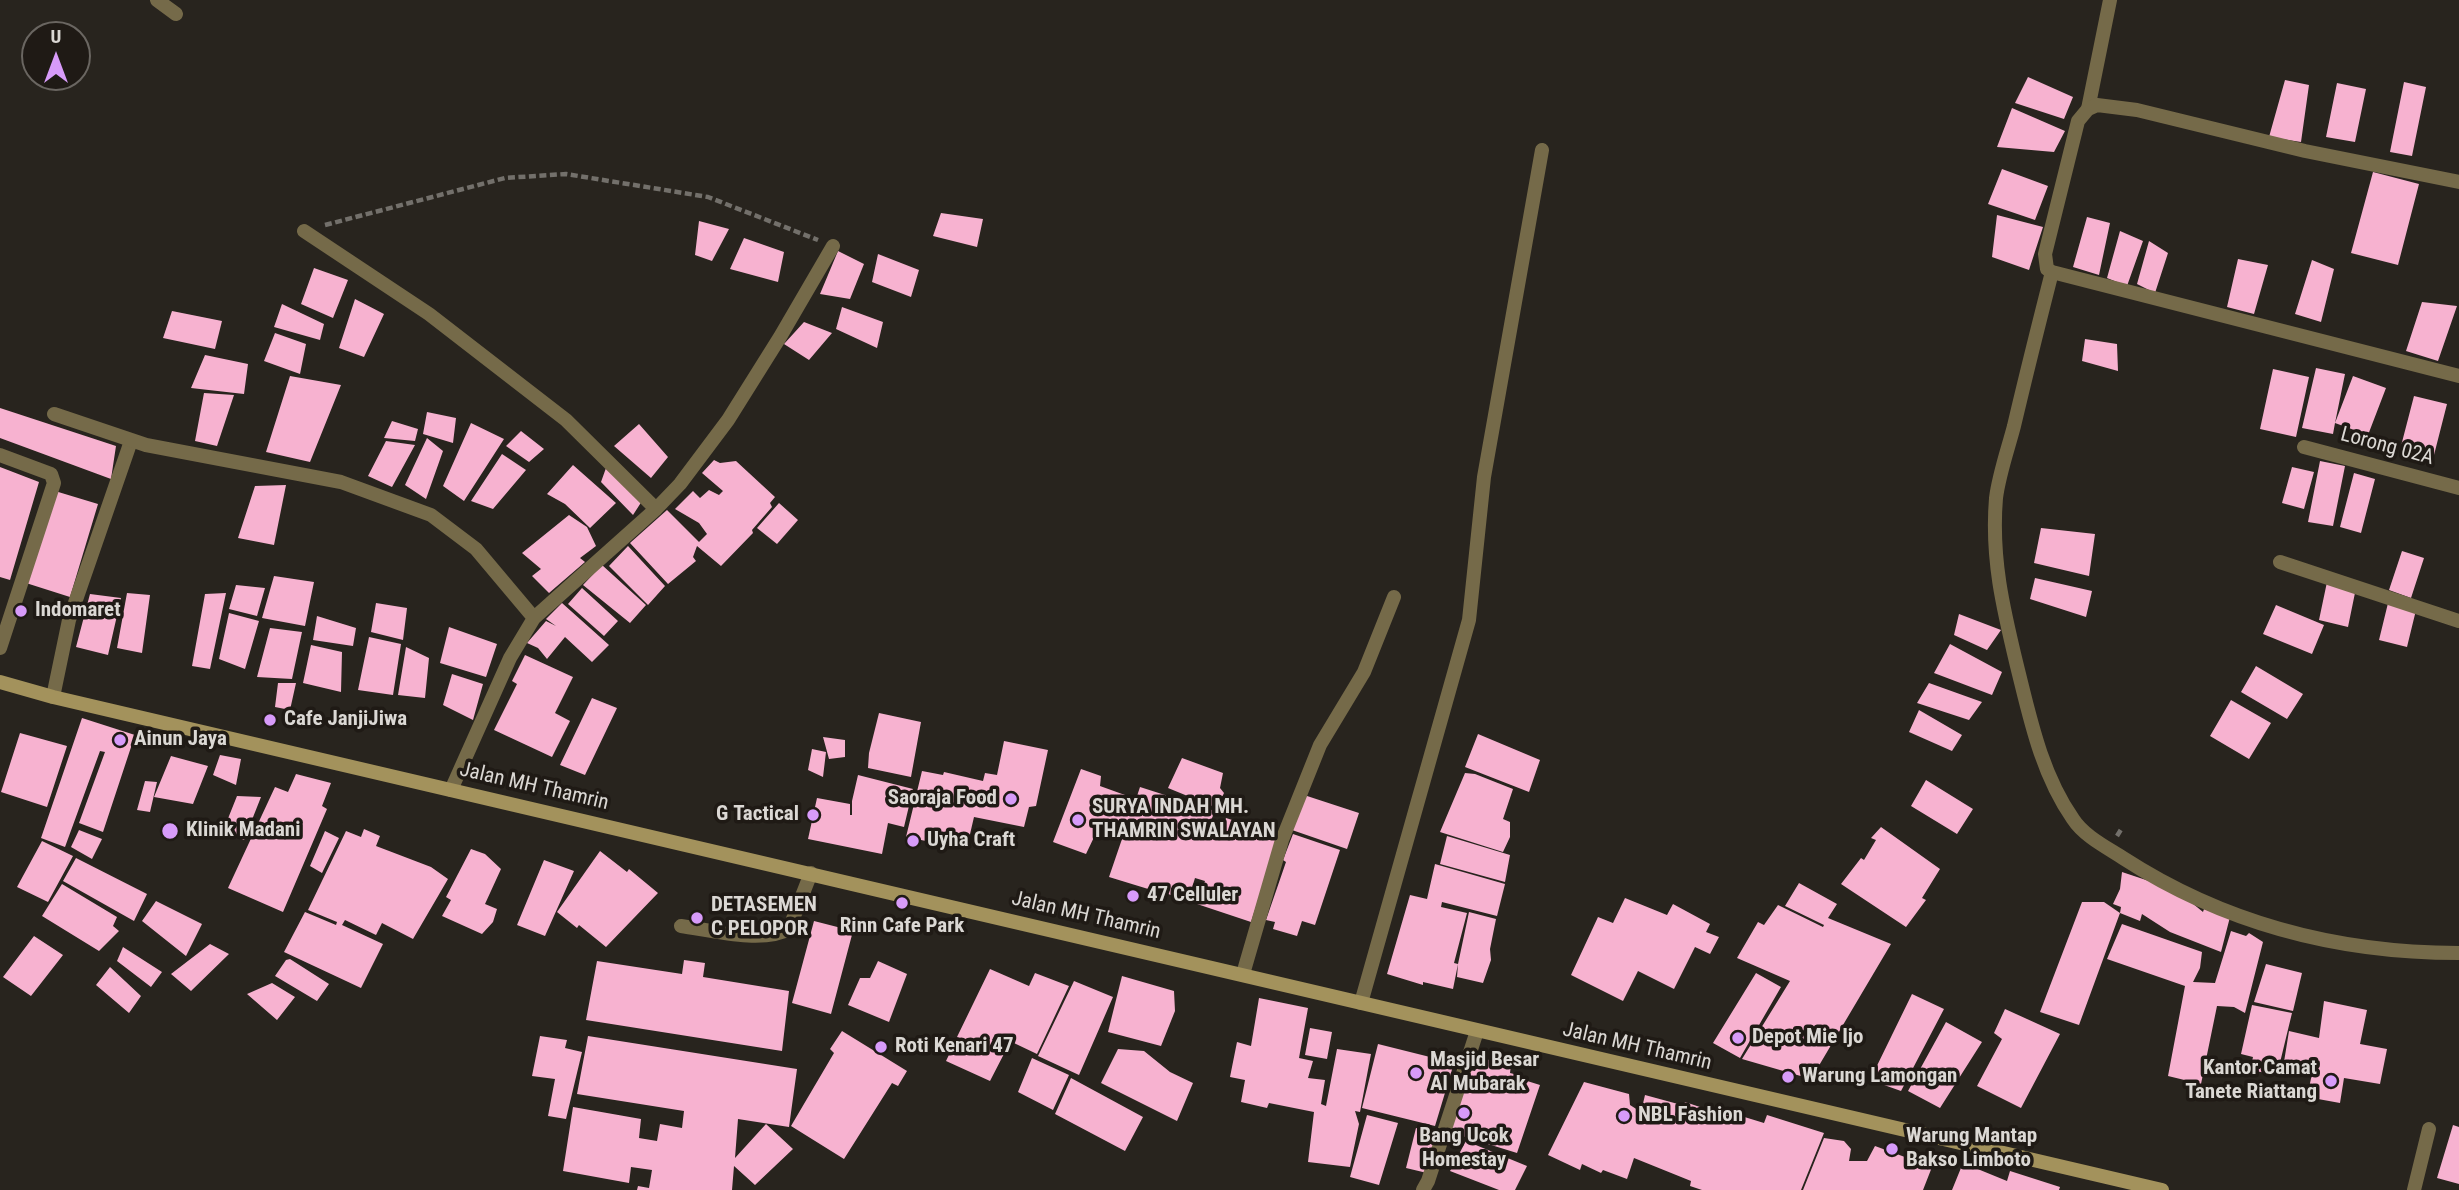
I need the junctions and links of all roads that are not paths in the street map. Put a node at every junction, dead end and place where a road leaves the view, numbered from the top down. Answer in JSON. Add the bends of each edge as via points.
{"nodes":[{"id":1,"x":157,"y":0,"type":"edge"},
{"id":2,"x":2110,"y":0,"type":"edge"},
{"id":3,"x":176,"y":14,"type":"dead end"},
{"id":4,"x":2088,"y":109,"type":"junction"},
{"id":5,"x":1542,"y":150,"type":"dead end"},
{"id":6,"x":2459,"y":182,"type":"edge"},
{"id":7,"x":304,"y":230,"type":"road end"},
{"id":8,"x":833,"y":246,"type":"road end"},
{"id":9,"x":2052,"y":272,"type":"junction"},
{"id":10,"x":2459,"y":376,"type":"edge"},
{"id":11,"x":54,"y":414,"type":"dead end"},
{"id":12,"x":131,"y":441,"type":"junction"},
{"id":13,"x":2304,"y":447,"type":"dead end"},
{"id":14,"x":0,"y":455,"type":"edge"},
{"id":15,"x":2459,"y":488,"type":"edge"},
{"id":16,"x":656,"y":509,"type":"junction"},
{"id":17,"x":2280,"y":562,"type":"dead end"},
{"id":18,"x":1394,"y":597,"type":"dead end"},
{"id":19,"x":534,"y":618,"type":"junction"},
{"id":20,"x":2459,"y":621,"type":"edge"},
{"id":21,"x":0,"y":648,"type":"edge"},
{"id":22,"x":0,"y":682,"type":"edge"},
{"id":23,"x":53,"y":697,"type":"junction"},
{"id":24,"x":451,"y":790,"type":"junction"},
{"id":25,"x":811,"y":873,"type":"junction"},
{"id":26,"x":681,"y":926,"type":"dead end"},
{"id":27,"x":2459,"y":953,"type":"edge"},
{"id":28,"x":1243,"y":974,"type":"junction"},
{"id":29,"x":1361,"y":1003,"type":"junction"},
{"id":30,"x":1477,"y":1031,"type":"junction"},
{"id":31,"x":2429,"y":1129,"type":"dead end"},
{"id":32,"x":1423,"y":1190,"type":"edge"},
{"id":33,"x":2162,"y":1190,"type":"edge"},
{"id":34,"x":2414,"y":1190,"type":"edge"}],
"edges":[{"from":1,"to":3,"type":"street"},
{"from":2,"to":4,"type":"street"},
{"from":4,"to":6,"type":"street","via":[[2097,105],[2137,110]]},
{"from":4,"to":9,"type":"street","via":[[2078,121],[2048,241],[2046,264]]},
{"from":5,"to":29,"type":"street","via":[[1484,477],[1469,620]]},
{"from":7,"to":16,"type":"street","via":[[429,314],[566,420]]},
{"from":8,"to":16,"type":"street","via":[[727,420]]},
{"from":9,"to":10,"type":"street"},
{"from":9,"to":27,"type":"street","via":[[1997,495],[1994,547],[2000,597],[2034,738],[2073,820],[2155,878],[2211,907],[2262,926],[2336,943]]},
{"from":11,"to":12,"type":"street"},
{"from":12,"to":19,"type":"street","via":[[341,482],[431,515],[476,549]]},
{"from":12,"to":23,"type":"street","via":[[69,620]]},
{"from":13,"to":15,"type":"street","name":"Lorong 02A"},
{"from":14,"to":21,"type":"street","via":[[51,474],[54,483]]},
{"from":16,"to":19,"type":"street"},
{"from":17,"to":20,"type":"street"},
{"from":18,"to":28,"type":"street","via":[[1364,672],[1320,745],[1282,840]]},
{"from":19,"to":24,"type":"street","via":[[510,659]]},
{"from":22,"to":23,"type":"main road","name":"Jalan MH Thamrin"},
{"from":23,"to":24,"type":"main road","name":"Jalan MH Thamrin"},
{"from":24,"to":25,"type":"main road","name":"Jalan MH Thamrin"},
{"from":25,"to":26,"type":"street","via":[[789,929],[780,934]]},
{"from":25,"to":28,"type":"main road","name":"Jalan MH Thamrin"},
{"from":28,"to":29,"type":"main road","name":"Jalan MH Thamrin"},
{"from":29,"to":30,"type":"main road","name":"Jalan MH Thamrin"},
{"from":30,"to":32,"type":"street"},
{"from":30,"to":33,"type":"main road","name":"Jalan MH Thamrin"},
{"from":31,"to":34,"type":"street"}]}
